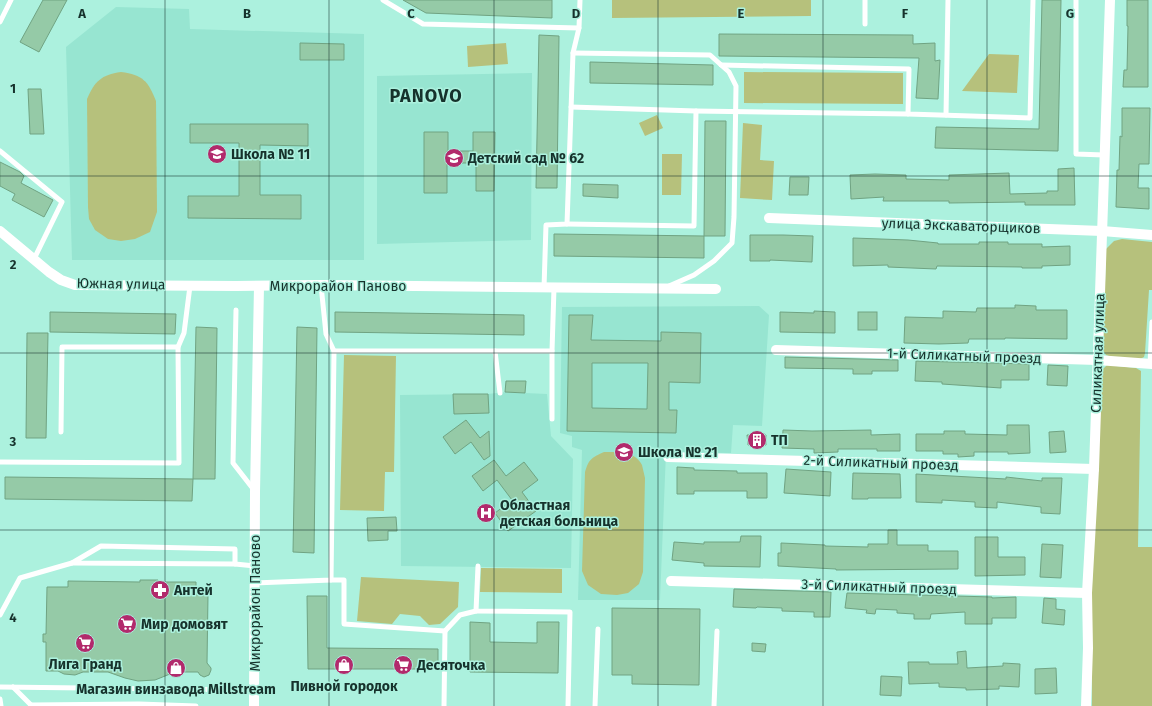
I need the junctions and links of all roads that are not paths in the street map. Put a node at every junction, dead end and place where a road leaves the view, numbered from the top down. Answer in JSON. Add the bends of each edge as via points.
{"nodes":[{"id":1,"x":11,"y":0,"type":"edge"},
{"id":2,"x":383,"y":0,"type":"edge"},
{"id":3,"x":580,"y":0,"type":"edge"},
{"id":4,"x":865,"y":0,"type":"edge"},
{"id":5,"x":948,"y":0,"type":"edge"},
{"id":6,"x":1033,"y":0,"type":"edge"},
{"id":7,"x":1076,"y":0,"type":"edge"},
{"id":8,"x":1110,"y":0,"type":"edge"},
{"id":9,"x":0,"y":22,"type":"edge"},
{"id":10,"x":865,"y":24,"type":"dead end"},
{"id":11,"x":579,"y":28,"type":"junction"},
{"id":12,"x":573,"y":53,"type":"junction"},
{"id":13,"x":721,"y":65,"type":"junction"},
{"id":14,"x":571,"y":107,"type":"junction"},
{"id":15,"x":696,"y":111,"type":"junction"},
{"id":16,"x":736,"y":111,"type":"junction"},
{"id":17,"x":908,"y":114,"type":"junction"},
{"id":18,"x":946,"y":115,"type":"junction"},
{"id":19,"x":0,"y":151,"type":"edge"},
{"id":20,"x":1104,"y":155,"type":"junction"},
{"id":21,"x":769,"y":218,"type":"dead end"},
{"id":22,"x":567,"y":224,"type":"junction"},
{"id":23,"x":0,"y":231,"type":"edge"},
{"id":24,"x":1102,"y":231,"type":"junction"},
{"id":25,"x":1152,"y":235,"type":"edge"},
{"id":26,"x":34,"y":259,"type":"junction"},
{"id":27,"x":321,"y":285,"type":"junction"},
{"id":28,"x":190,"y":286,"type":"junction"},
{"id":29,"x":259,"y":286,"type":"junction"},
{"id":30,"x":549,"y":288,"type":"junction"},
{"id":31,"x":663,"y":289,"type":"junction"},
{"id":32,"x":716,"y":289,"type":"dead end"},
{"id":33,"x":236,"y":310,"type":"dead end"},
{"id":34,"x":1152,"y":322,"type":"edge"},
{"id":35,"x":178,"y":347,"type":"junction"},
{"id":36,"x":776,"y":350,"type":"dead end"},
{"id":37,"x":334,"y":351,"type":"junction"},
{"id":38,"x":495,"y":351,"type":"junction"},
{"id":39,"x":552,"y":351,"type":"junction"},
{"id":40,"x":1097,"y":360,"type":"junction"},
{"id":41,"x":1151,"y":364,"type":"edge"},
{"id":42,"x":500,"y":393,"type":"dead end"},
{"id":43,"x":552,"y":419,"type":"dead end"},
{"id":44,"x":61,"y":432,"type":"dead end"},
{"id":45,"x":668,"y":457,"type":"dead end"},
{"id":46,"x":0,"y":462,"type":"edge"},
{"id":47,"x":1094,"y":469,"type":"junction"},
{"id":48,"x":255,"y":492,"type":"junction"},
{"id":49,"x":72,"y":563,"type":"junction"},
{"id":50,"x":235,"y":564,"type":"junction"},
{"id":51,"x":255,"y":566,"type":"junction"},
{"id":52,"x":478,"y":566,"type":"dead end"},
{"id":53,"x":331,"y":580,"type":"junction"},
{"id":54,"x":671,"y":581,"type":"dead end"},
{"id":55,"x":254,"y":583,"type":"junction"},
{"id":56,"x":1087,"y":593,"type":"junction"},
{"id":57,"x":476,"y":611,"type":"junction"},
{"id":58,"x":0,"y":615,"type":"edge"},
{"id":59,"x":598,"y":629,"type":"dead end"},
{"id":60,"x":717,"y":631,"type":"dead end"},
{"id":61,"x":445,"y":632,"type":"junction"},
{"id":62,"x":0,"y":687,"type":"edge"},
{"id":63,"x":13,"y":688,"type":"junction"},
{"id":64,"x":254,"y":690,"type":"junction"},
{"id":65,"x":0,"y":699,"type":"edge"},
{"id":66,"x":31,"y":705,"type":"edge"},
{"id":67,"x":1,"y":706,"type":"edge"},
{"id":68,"x":196,"y":706,"type":"edge"},
{"id":69,"x":254,"y":706,"type":"edge"},
{"id":70,"x":444,"y":706,"type":"edge"},
{"id":71,"x":568,"y":706,"type":"edge"},
{"id":72,"x":595,"y":706,"type":"edge"},
{"id":73,"x":714,"y":706,"type":"edge"},
{"id":74,"x":1086,"y":706,"type":"edge"}],
"edges":[{"from":1,"to":9,"type":"lane"},
{"from":2,"to":11,"type":"lane","via":[[423,24]]},
{"from":3,"to":11,"type":"lane"},
{"from":4,"to":10,"type":"lane"},
{"from":5,"to":18,"type":"lane"},
{"from":6,"to":18,"type":"lane","via":[[1030,118]]},
{"from":7,"to":20,"type":"lane","via":[[1076,154]]},
{"from":8,"to":20,"type":"street","name":"Силикатная улица"},
{"from":11,"to":12,"type":"lane"},
{"from":12,"to":13,"type":"lane","via":[[710,55]]},
{"from":12,"to":14,"type":"lane"},
{"from":13,"to":16,"type":"lane","via":[[729,72],[736,86]]},
{"from":13,"to":17,"type":"lane","via":[[909,69]]},
{"from":14,"to":15,"type":"lane"},
{"from":14,"to":22,"type":"lane"},
{"from":15,"to":16,"type":"lane"},
{"from":15,"to":22,"type":"lane","via":[[694,226]]},
{"from":16,"to":17,"type":"lane"},
{"from":16,"to":31,"type":"lane","via":[[732,243],[714,261],[694,275]]},
{"from":17,"to":18,"type":"lane"},
{"from":19,"to":26,"type":"lane","via":[[62,202]]},
{"from":20,"to":24,"type":"street","name":"Силикатная улица"},
{"from":21,"to":24,"type":"street","name":"улица Экскаваторщиков"},
{"from":22,"to":30,"type":"lane","via":[[546,225]]},
{"from":23,"to":26,"type":"street","name":"Южная улица"},
{"from":24,"to":25,"type":"street","name":"улица Экскаваторщиков"},
{"from":24,"to":40,"type":"street","name":"Силикатная улица"},
{"from":26,"to":28,"type":"street","name":"Южная улица","via":[[61,280],[75,285]]},
{"from":27,"to":29,"type":"street","name":"Микрорайон Паново"},
{"from":27,"to":30,"type":"street","name":"Микрорайон Паново"},
{"from":27,"to":37,"type":"lane","via":[[326,334]]},
{"from":28,"to":29,"type":"street","name":"Южная улица"},
{"from":28,"to":35,"type":"lane","via":[[184,333]]},
{"from":29,"to":48,"type":"street","name":"Микрорайон Паново"},
{"from":30,"to":31,"type":"street","name":"Микрорайон Паново"},
{"from":30,"to":39,"type":"lane"},
{"from":31,"to":32,"type":"street","name":"Микрорайон Паново"},
{"from":33,"to":48,"type":"lane","via":[[233,463]]},
{"from":34,"to":41,"type":"lane"},
{"from":35,"to":44,"type":"lane","via":[[62,347]]},
{"from":35,"to":46,"type":"lane","via":[[179,463]]},
{"from":36,"to":40,"type":"street","name":"1-й Силикатный проезд"},
{"from":37,"to":38,"type":"lane"},
{"from":37,"to":53,"type":"lane"},
{"from":38,"to":39,"type":"lane"},
{"from":38,"to":42,"type":"lane"},
{"from":39,"to":43,"type":"lane"},
{"from":40,"to":41,"type":"street","name":"1-й Силикатный проезд"},
{"from":40,"to":47,"type":"street","name":"Силикатная улица"},
{"from":45,"to":47,"type":"street","name":"2-й Силикатный проезд"},
{"from":47,"to":56,"type":"street","name":"Силикатная улица"},
{"from":48,"to":51,"type":"street","name":"Микрорайон Паново"},
{"from":49,"to":50,"type":"lane"},
{"from":49,"to":50,"type":"lane","via":[[101,546],[235,549]]},
{"from":49,"to":58,"type":"lane","via":[[20,578]]},
{"from":50,"to":51,"type":"lane"},
{"from":51,"to":55,"type":"street","name":"Микрорайон Паново"},
{"from":52,"to":57,"type":"lane"},
{"from":53,"to":55,"type":"lane"},
{"from":53,"to":61,"type":"lane","via":[[344,580],[344,624]]},
{"from":54,"to":56,"type":"street","name":"3-й Силикатный проезд"},
{"from":55,"to":64,"type":"street","name":"Микрорайон Паново"},
{"from":56,"to":74,"type":"street","name":"Силикатная улица"},
{"from":57,"to":61,"type":"lane","via":[[460,615]]},
{"from":57,"to":71,"type":"lane","via":[[570,612]]},
{"from":59,"to":72,"type":"lane"},
{"from":60,"to":73,"type":"lane"},
{"from":61,"to":70,"type":"lane"},
{"from":62,"to":63,"type":"lane"},
{"from":63,"to":64,"type":"lane"},
{"from":63,"to":66,"type":"lane"},
{"from":64,"to":69,"type":"street","name":"Микрорайон Паново"},
{"from":65,"to":67,"type":"lane"},
{"from":66,"to":68,"type":"lane"}]}
